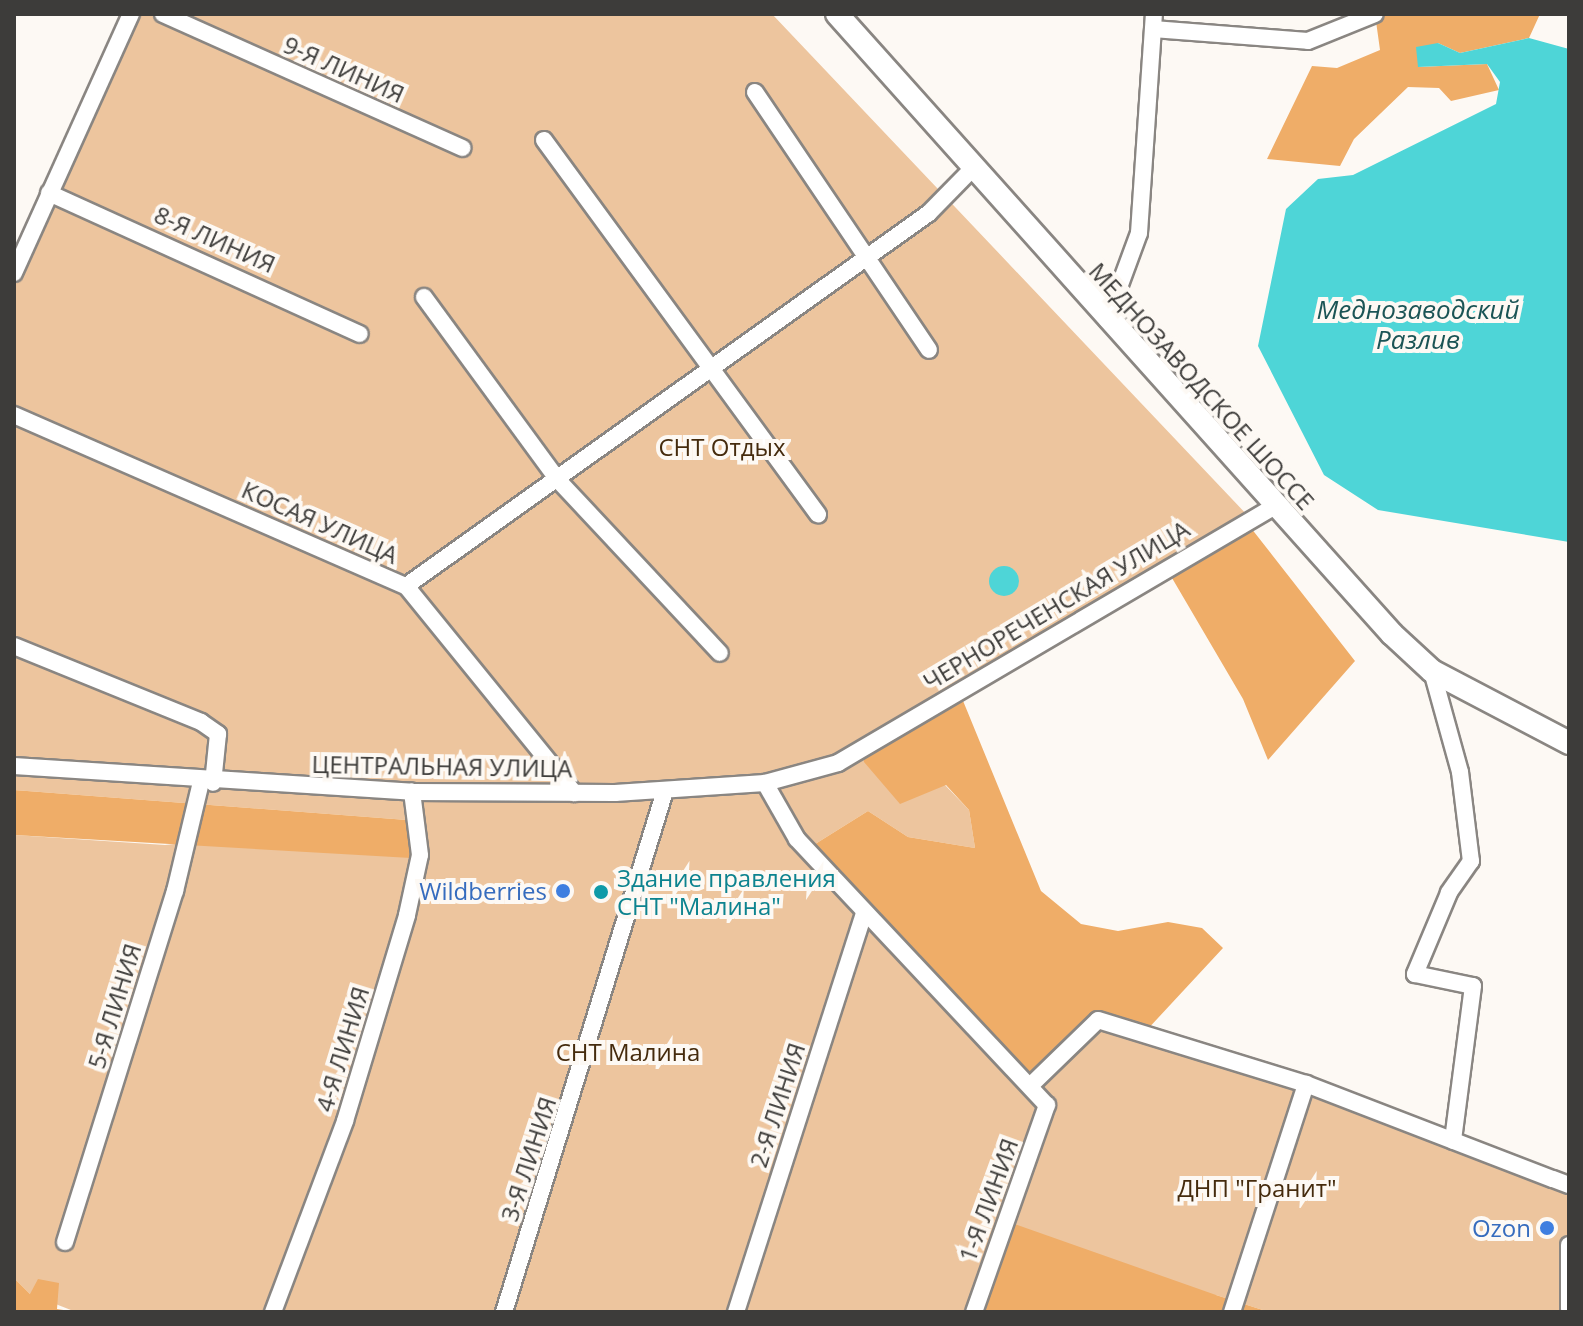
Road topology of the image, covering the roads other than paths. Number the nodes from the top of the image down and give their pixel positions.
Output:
1 (131, 14) edge
2 (163, 14) edge
3 (837, 14) edge
4 (1375, 14) edge
5 (1154, 22) edge
6 (755, 92) dead end
7 (544, 140) dead end
8 (462, 148) dead end
9 (973, 168) junction
10 (49, 193) junction
11 (868, 256) junction
12 (14, 273) edge
13 (424, 297) dead end
14 (1107, 320) junction
15 (360, 334) dead end
16 (929, 350) dead end
17 (710, 368) junction
18 (14, 415) edge
19 (557, 479) junction
20 (1275, 506) junction
21 (818, 515) dead end
22 (406, 586) junction
23 (14, 646) edge
24 (720, 653) dead end
25 (1432, 671) junction
26 (1569, 743) edge
27 (863, 748) joint
28 (14, 766) edge
29 (207, 782) junction
30 (765, 783) junction
31 (665, 791) junction
32 (412, 792) junction
33 (574, 793) junction
34 (864, 913) junction
35 (1306, 1084) junction
36 (1031, 1085) junction
37 (1453, 1141) junction
38 (1558, 1181) edge
39 (65, 1242) dead end
40 (1569, 1245) edge
41 (1234, 1305) edge
42 (1569, 1309) edge
43 (273, 1312) edge
44 (504, 1312) edge
45 (736, 1312) edge
46 (974, 1312) edge

1 - 10 street
2 - 8 street, 9-Я ЛИНИЯ
3 - 9 main road, МЕДНОЗАВОДСКОЕ ШОССЕ
4 - 5 street
5 - 14 street
6 - 11 street
7 - 17 street
9 - 11 street
9 - 14 main road, МЕДНОЗАВОДСКОЕ ШОССЕ
10 - 12 street
10 - 15 street, 8-Я ЛИНИЯ
11 - 16 street
11 - 17 street
13 - 19 street
14 - 20 main road, МЕДНОЗАВОДСКОЕ ШОССЕ
17 - 19 street
17 - 21 street
18 - 22 street, КОСАЯ УЛИЦА
19 - 22 street
19 - 24 street
20 - 25 main road, МЕДНОЗАВОДСКОЕ ШОССЕ
20 - 27 street, ЧЕРНОРЕЧЕНСКАЯ УЛИЦА
22 - 33 street, КОСАЯ УЛИЦА
23 - 29 street, 5-Я ЛИНИЯ
25 - 26 main road, МЕДНОЗАВОДСКОЕ ШОССЕ
25 - 37 street
27 - 30 street, ЦЕНТРАЛЬНАЯ УЛИЦА
28 - 29 street, ЦЕНТРАЛЬНАЯ УЛИЦА
29 - 32 street, ЦЕНТРАЛЬНАЯ УЛИЦА
29 - 39 street, 5-Я ЛИНИЯ
30 - 31 street, ЦЕНТРАЛЬНАЯ УЛИЦА
30 - 34 street
31 - 33 street, ЦЕНТРАЛЬНАЯ УЛИЦА
31 - 44 street, 3-Я ЛИНИЯ
32 - 33 street, ЦЕНТРАЛЬНАЯ УЛИЦА
32 - 43 street, 4-Я ЛИНИЯ
34 - 36 street
34 - 45 street, 2-Я ЛИНИЯ
35 - 36 street
35 - 37 street
35 - 41 street
36 - 46 street, 1-Я ЛИНИЯ
37 - 38 street
40 - 42 street

